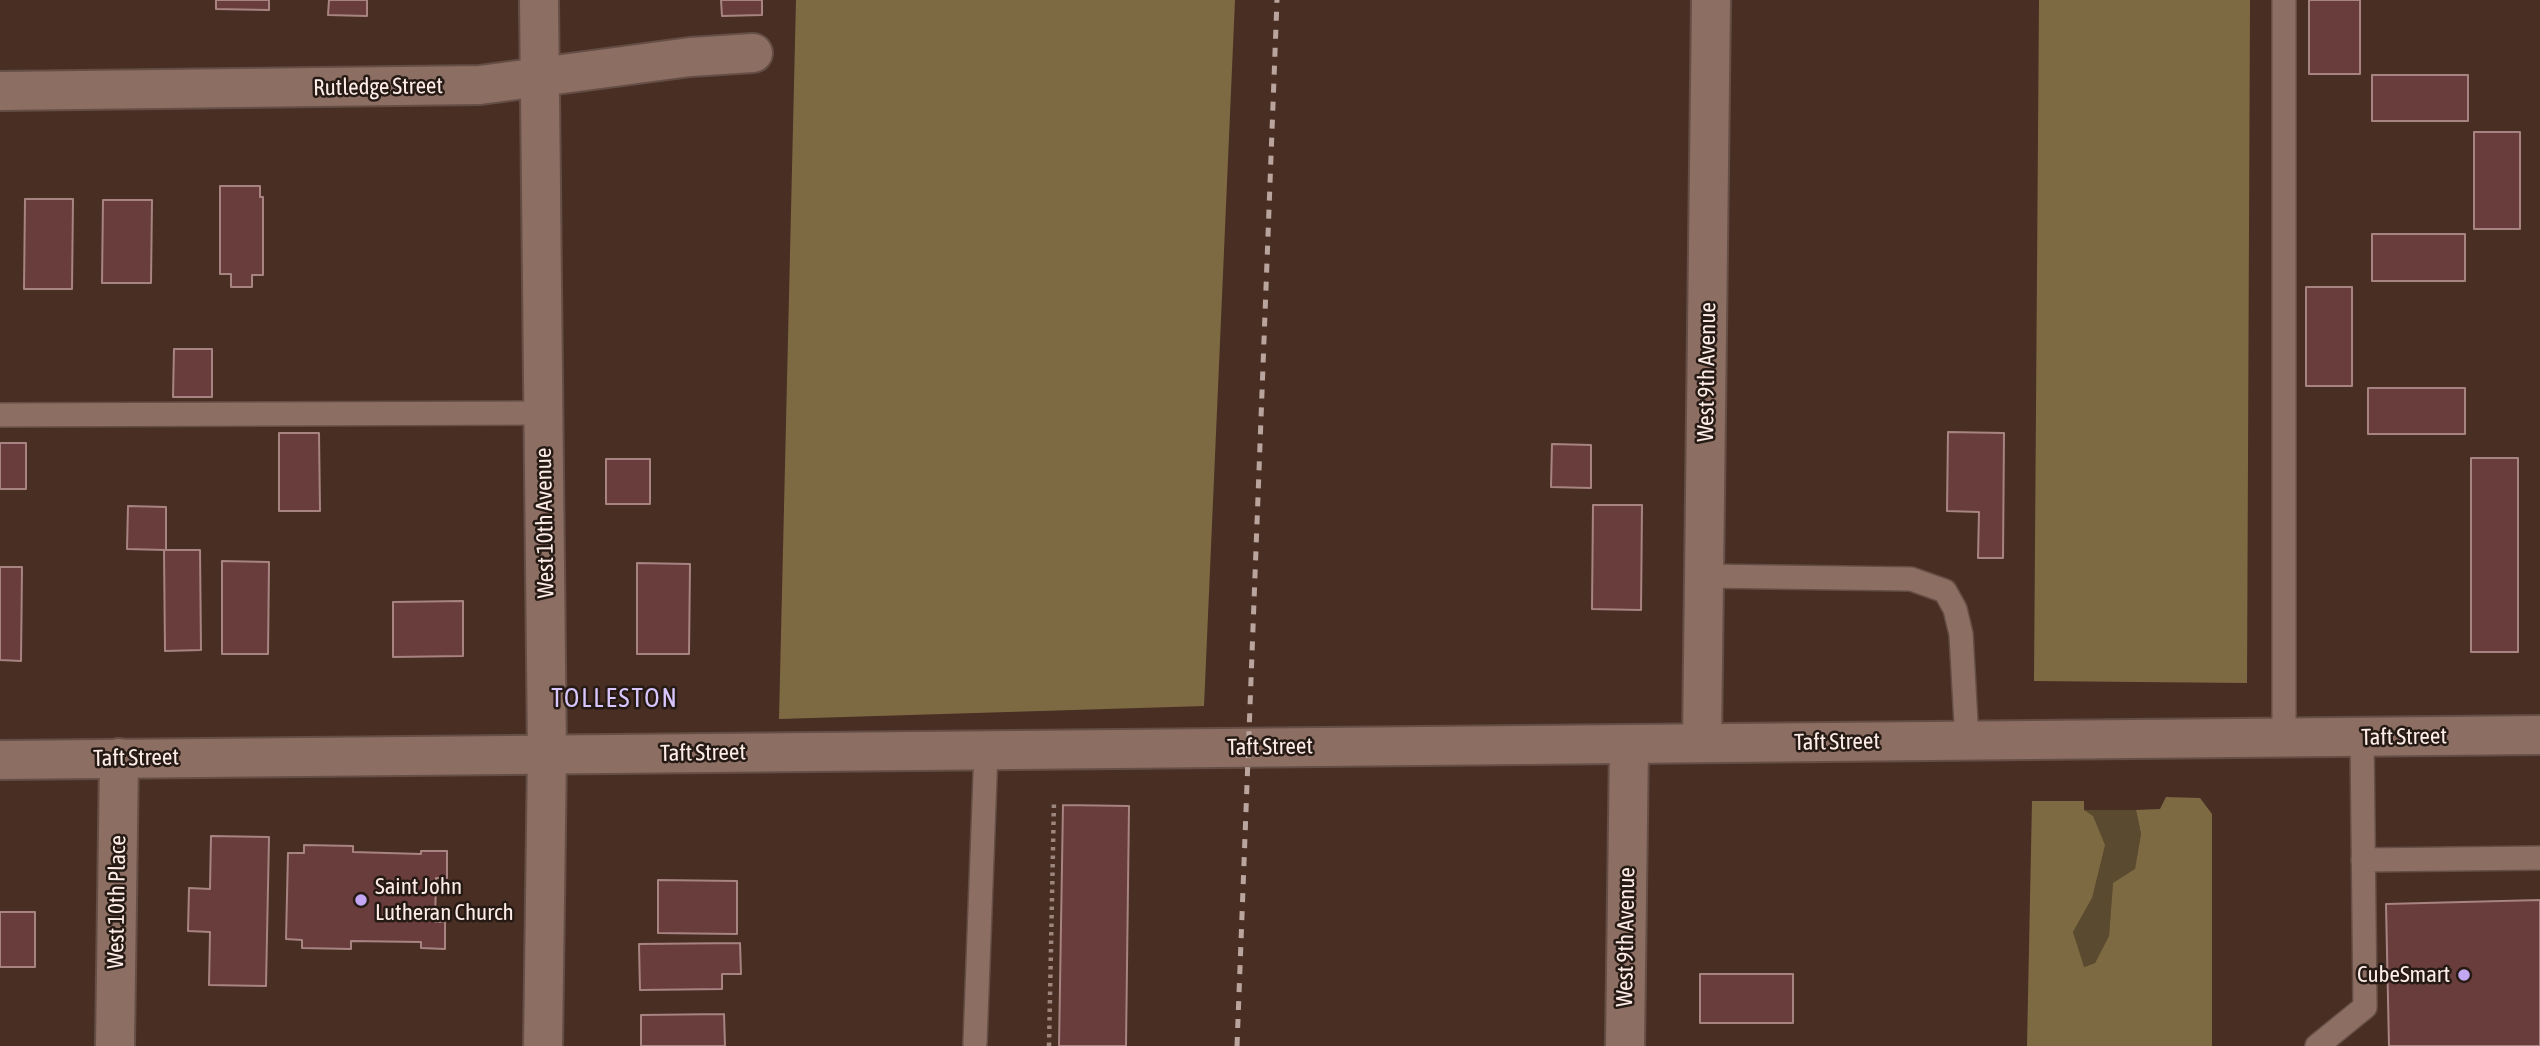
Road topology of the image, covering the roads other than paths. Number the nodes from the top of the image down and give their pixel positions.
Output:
1 (538, 0) edge
2 (1712, 0) edge
3 (2284, 0) edge
4 (753, 53) dead end
5 (539, 79) junction
6 (0, 92) edge
7 (544, 413) junction
8 (0, 415) edge
9 (1704, 576) junction
10 (2540, 735) edge
11 (2362, 737) junction
12 (2284, 738) junction
13 (1966, 741) junction
14 (1702, 743) junction
15 (1629, 744) junction
16 (986, 750) junction
17 (547, 754) junction
18 (119, 758) junction
19 (0, 760) edge
20 (2540, 858) edge
21 (2363, 860) junction
22 (975, 1043) dead end
23 (115, 1046) edge
24 (542, 1046) edge
25 (1625, 1046) edge
26 (2317, 1046) edge

1 - 5 street, West 10th Avenue
2 - 9 street, West 9th Avenue
3 - 12 lane
4 - 5 street, Rutledge Street
5 - 6 street, Rutledge Street
5 - 7 street, West 10th Avenue
7 - 8 lane
7 - 17 street, West 10th Avenue
9 - 13 lane
9 - 14 street, West 9th Avenue
10 - 11 street, Taft Street
11 - 12 street, Taft Street
11 - 21 lane
12 - 13 street, Taft Street
13 - 14 street, Taft Street
14 - 15 street, Taft Street
15 - 16 street, Taft Street
15 - 25 street, West 9th Avenue
16 - 17 street, Taft Street
16 - 22 lane
17 - 18 street, Taft Street
17 - 24 street, West 10th Avenue
18 - 19 street, Taft Street
18 - 23 street, West 10th Place
20 - 21 lane
21 - 26 lane

